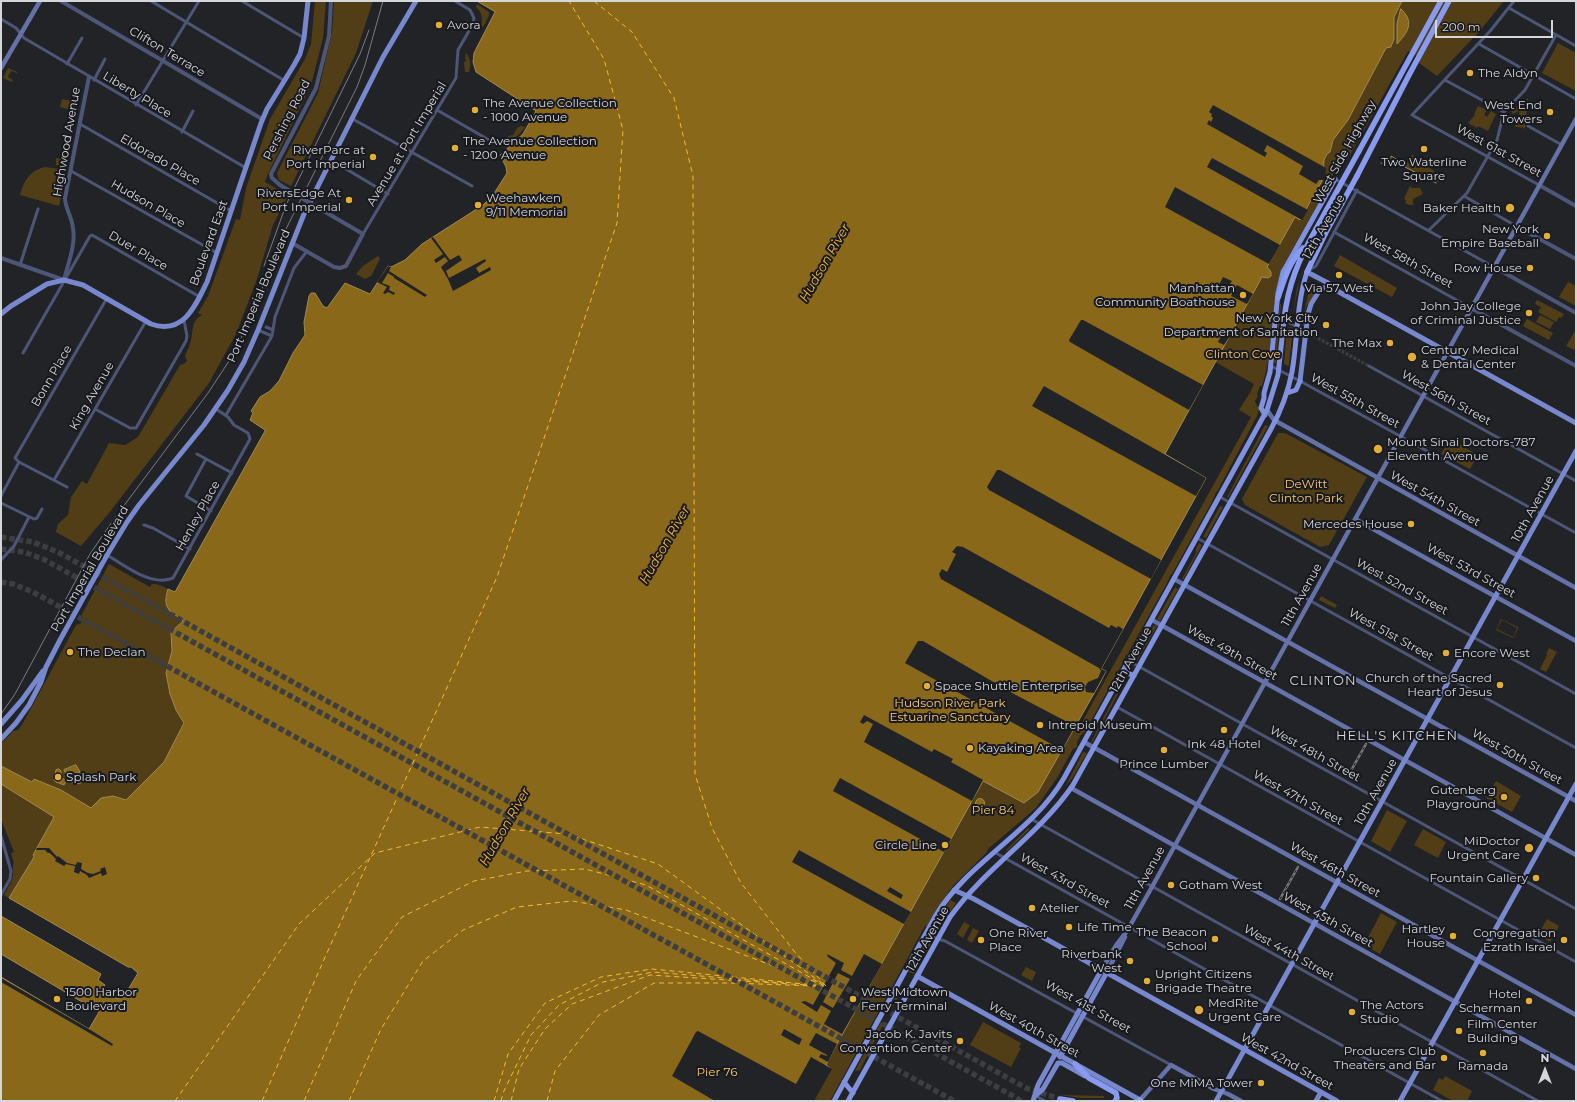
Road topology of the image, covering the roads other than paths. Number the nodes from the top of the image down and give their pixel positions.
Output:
1 (40, 1) edge
2 (61, 1) edge
3 (151, 1) edge
4 (199, 1) edge
5 (242, 1) edge
6 (308, 1) edge
7 (331, 1) edge
8 (416, 1) edge
9 (455, 1) edge
10 (1441, 1) edge
11 (1449, 1) edge
12 (1514, 1) edge
13 (1509, 8) junction
14 (1, 19) edge
15 (186, 22) junction
16 (21, 33) junction
17 (1556, 34) junction
18 (82, 38) dead end
19 (304, 38) junction
20 (1479, 44) junction
21 (1576, 46) edge
22 (105, 59) dead end
23 (163, 61) junction
24 (67, 64) junction
25 (1, 68) edge
26 (1534, 75) junction
27 (89, 77) junction
28 (94, 80) junction
29 (1445, 80) junction
30 (285, 81) junction
31 (1576, 99) edge
32 (136, 105) junction
33 (437, 110) junction
34 (193, 111) dead end
35 (1504, 112) junction
36 (352, 118) junction
37 (262, 119) junction
38 (1576, 119) edge
39 (80, 124) junction
40 (1528, 126) dead end
41 (182, 132) junction
42 (496, 144) dead end
43 (1562, 145) junction
44 (412, 152) junction
45 (1488, 156) junction
46 (330, 160) junction
47 (246, 168) junction
48 (71, 171) junction
49 (1335, 179) joint
50 (1539, 185) junction
51 (472, 186) dead end
52 (1357, 190) junction
53 (388, 194) junction
54 (1464, 196) junction
55 (1576, 206) edge
56 (38, 209) dead end
57 (231, 211) junction
58 (1516, 226) junction
59 (1429, 230) junction
60 (1334, 232) junction
61 (363, 234) junction
62 (1308, 242) junction
63 (292, 243) junction
64 (307, 251) junction
65 (217, 253) junction
66 (1, 258) edge
67 (1576, 260) edge
68 (20, 265) junction
69 (1494, 267) junction
70 (1307, 272) junction
71 (64, 280) junction
72 (1339, 292) junction
73 (200, 297) junction
74 (107, 298) junction
75 (1278, 298) junction
76 (1471, 308) junction
77 (1576, 313) edge
78 (1, 314) edge
79 (184, 320) junction
80 (1284, 320) junction
81 (146, 321) junction
82 (1297, 326) junction
83 (266, 327) dead end
84 (258, 330) junction
85 (273, 330) junction
86 (1306, 332) junction
87 (272, 336) junction
88 (1314, 336) tunnel mouth
89 (1447, 352) junction
90 (23, 353) dead end
91 (1271, 366) junction
92 (1369, 366) tunnel mouth
93 (1576, 366) edge
94 (1279, 370) junction
95 (1291, 376) junction
96 (1300, 381) junction
97 (1287, 393) junction
98 (1423, 396) junction
99 (95, 409) junction
100 (216, 409) junction
101 (1266, 413) junction
102 (226, 415) junction
103 (1276, 421) junction
104 (1576, 424) edge
105 (1401, 436) junction
106 (1576, 451) edge
107 (197, 454) dead end
108 (206, 459) junction
109 (20, 462) junction
110 (232, 473) junction
111 (1563, 474) junction
112 (1378, 479) junction
113 (54, 480) junction
114 (1576, 481) edge
115 (67, 487) dead end
116 (1, 496) edge
117 (1220, 497) junction
118 (1230, 502) junction
119 (1, 503) edge
120 (42, 509) dead end
121 (211, 511) junction
122 (1541, 514) junction
123 (29, 517) junction
124 (1356, 519) junction
125 (144, 525) dead end
126 (1576, 534) edge
127 (1197, 538) junction
128 (1207, 544) junction
129 (190, 549) junction
130 (106, 556) junction
131 (1518, 556) junction
132 (1, 560) edge
133 (1333, 560) junction
134 (1174, 579) junction
135 (1185, 585) junction
136 (1576, 588) edge
137 (1496, 597) junction
138 (1310, 601) junction
139 (1152, 620) junction
140 (1162, 625) junction
141 (1474, 637) junction
142 (1288, 641) junction
143 (1576, 641) edge
144 (1129, 661) junction
145 (1139, 666) junction
146 (46, 667) junction
147 (1124, 671) junction
148 (1134, 676) junction
149 (1450, 679) junction
150 (1265, 682) junction
151 (1576, 694) edge
152 (17, 706) junction
153 (1117, 707) junction
154 (20, 718) junction
155 (1428, 719) junction
156 (1, 724) edge
157 (1242, 724) junction
158 (1, 739) edge
159 (1084, 742) junction
160 (1094, 748) junction
161 (1576, 748) edge
162 (1405, 760) junction
163 (1219, 764) junction
164 (1576, 784) edge
165 (1071, 788) junction
166 (1569, 797) junction
167 (1382, 801) junction
168 (1576, 801) edge
169 (1197, 805) junction
170 (1031, 819) junction
171 (1040, 824) junction
172 (1, 836) edge
173 (1546, 838) junction
174 (1360, 842) junction
175 (1174, 846) junction
176 (994, 852) junction
177 (1576, 855) edge
178 (1006, 858) junction
179 (1523, 879) junction
180 (1337, 882) junction
181 (1152, 887) junction
182 (954, 890) junction
183 (1, 894) edge
184 (967, 896) junction
185 (1576, 909) edge
186 (1500, 920) junction
187 (1314, 924) junction
188 (1128, 929) junction
189 (938, 938) junction
190 (923, 940) junction
191 (1478, 961) junction
192 (1576, 962) edge
193 (1292, 965) junction
194 (1102, 969) junction
195 (1107, 972) junction
196 (917, 976) junction
197 (1455, 1002) junction
198 (1269, 1005) junction
199 (1078, 1014) junction
200 (1576, 1015) edge
201 (1083, 1017) junction
202 (1433, 1043) junction
203 (1245, 1049) junction
204 (1055, 1053) junction
205 (1060, 1057) junction
206 (1074, 1064) junction
207 (1171, 1065) junction
208 (1576, 1069) edge
209 (1089, 1078) junction
210 (844, 1082) junction
211 (1410, 1084) junction
212 (1221, 1091) junction
213 (853, 1092) junction
214 (1321, 1092) junction
215 (1034, 1098) edge
216 (1062, 1100) edge
217 (834, 1101) edge
218 (848, 1101) edge
219 (1045, 1101) edge
220 (1073, 1101) edge
221 (1116, 1101) edge
222 (1140, 1101) edge
223 (1216, 1101) edge
224 (1241, 1101) edge
225 (1316, 1101) edge
226 (1337, 1101) edge
227 (1400, 1101) edge
228 (1442, 1101) edge
229 (1538, 1101) edge

1 - 16 main road
2 - 23 street, Clifton Terrace
3 - 15 street
4 - 15 street
5 - 19 street
6 - 19 main road, Boulevard East
7 - 61 street, Pershing Road, bridge
8 - 36 main road, Port Imperial Boulevard
9 - 33 street, Avenue at Port Imperial
10 - 62 highway, West Side Highway, bridge
11 - 70 highway, West Side Highway, bridge
12 - 13 street
13 - 17 street
13 - 20 street
14 - 16 street, Liberty Place
15 - 23 street
15 - 30 street
16 - 24 street, Liberty Place
16 - 25 main road
17 - 21 street
17 - 26 street
18 - 24 street
19 - 30 main road, Boulevard East
20 - 26 street
20 - 29 street
22 - 28 street
23 - 32 street
23 - 37 street, Clifton Terrace
24 - 27 street, Liberty Place
26 - 31 street
26 - 35 street
27 - 28 street, Liberty Place
27 - 39 street, Highwood Avenue
28 - 32 street, Liberty Place
29 - 35 street
29 - 45 street, West 61st Street
30 - 37 main road, Boulevard East
32 - 41 street, Liberty Place
33 - 42 street
33 - 44 street, Avenue at Port Imperial
34 - 41 street
35 - 45 street
36 - 44 street
36 - 46 main road, Port Imperial Boulevard
37 - 47 main road, Boulevard East
38 - 43 main road, 11th Avenue
39 - 48 street, Highwood Avenue
39 - 57 street, Eldorado Place
40 - 43 street
41 - 47 street, Liberty Place
43 - 50 main road, 11th Avenue
44 - 51 street
44 - 53 street, Avenue at Port Imperial
45 - 50 street, West 61st Street
45 - 54 street
46 - 53 street
46 - 63 main road, Port Imperial Boulevard
47 - 57 main road, Boulevard East
48 - 65 street, Hudson Place
48 - 71 street, Highwood Avenue
49 - 52 street
49 - 75 highway
50 - 55 street, West 61st Street
50 - 58 main road, 11th Avenue
52 - 59 street
52 - 60 street, 12th Avenue
53 - 61 street, Avenue at Port Imperial
54 - 58 street
54 - 59 street
56 - 68 street
57 - 65 main road, Boulevard East
58 - 67 street
58 - 69 main road, 11th Avenue
59 - 69 street
60 - 70 street, 12th Avenue
60 - 76 street, West 58th Street
61 - 64 street
62 - 75 highway
62 - 80 highway, West Side Highway
63 - 64 street
63 - 84 main road, Port Imperial Boulevard
64 - 85 street
65 - 73 main road, Boulevard East
66 - 68 street
68 - 71 street
69 - 76 main road, 11th Avenue
69 - 77 street
70 - 72 main road
70 - 82 highway, 12th Avenue
71 - 73 street, Duer Place
71 - 74 main road
71 - 78 main road
71 - 90 street
72 - 86 main road
72 - 89 main road
73 - 79 main road, Boulevard East
74 - 81 main road
74 - 109 street, Bonn Place
75 - 91 highway
76 - 89 main road, 11th Avenue
76 - 93 street, West 58th Street
79 - 81 main road
79 - 99 street
80 - 82 street
80 - 94 highway, 12th Avenue
81 - 99 street, King Avenue
82 - 86 street
82 - 95 highway, 12th Avenue
83 - 85 street
84 - 87 street
84 - 100 main road, Port Imperial Boulevard
85 - 87 street
86 - 88 street
86 - 96 main road
87 - 102 street
89 - 98 main road, 11th Avenue
89 - 104 main road
91 - 94 street, West 55th Street
91 - 101 highway
92 - 98 street, West 56th Street
94 - 95 street, West 55th Street
94 - 101 highway, 12th Avenue
95 - 96 street, West 55th Street
95 - 97 highway, 12th Avenue
96 - 97 highway
96 - 105 street, West 55th Street
97 - 103 highway, 12th Avenue
98 - 105 main road, 11th Avenue
98 - 111 street, West 56th Street
99 - 113 street, King Avenue
100 - 102 street, Henley Place
100 - 130 main road, Port Imperial Boulevard
101 - 103 main road, West 54th Street
101 - 117 highway, 12th Avenue
102 - 110 street, Henley Place
103 - 112 main road, West 54th Street
103 - 118 highway, 12th Avenue
105 - 112 main road, 11th Avenue
105 - 122 street, West 55th Street
106 - 111 main road, 10th Avenue
107 - 108 street
108 - 110 street
108 - 121 street
109 - 113 street
109 - 116 street
110 - 121 street, Henley Place
111 - 114 street, West 56th Street
111 - 122 main road, 10th Avenue
112 - 124 main road, 11th Avenue
112 - 131 main road, West 54th Street
113 - 115 street
117 - 118 street, West 52nd Street
117 - 127 highway, 12th Avenue
118 - 128 highway, 12th Avenue
118 - 133 street, West 52nd Street
119 - 123 street
120 - 123 street
121 - 129 street, Henley Place
122 - 126 street, West 55th Street
122 - 131 main road, 10th Avenue
123 - 132 street
124 - 133 main road, 11th Avenue
124 - 137 main road, West 53rd Street
125 - 129 street
127 - 128 street, West 51st Street
127 - 134 highway, 12th Avenue
128 - 135 highway, 12th Avenue
128 - 138 street, West 51st Street
129 - 130 street, Henley Place
130 - 146 main road, Port Imperial Boulevard
131 - 136 main road, West 54th Street
131 - 137 main road, 10th Avenue
133 - 138 main road, 11th Avenue
133 - 141 street, West 52nd Street
134 - 135 main road, West 50th Street
134 - 139 highway, 12th Avenue
135 - 140 highway, 12th Avenue
135 - 142 main road, West 50th Street
137 - 141 main road, 10th Avenue
137 - 143 main road, West 53rd Street
138 - 142 main road, 11th Avenue
138 - 149 street, West 51st Street
139 - 140 main road, West 49th Street
139 - 144 highway, 12th Avenue
140 - 145 highway, 12th Avenue
140 - 150 main road, West 49th Street
141 - 149 main road, 10th Avenue
141 - 151 street, West 52nd Street
142 - 150 main road, 11th Avenue
142 - 155 main road, West 50th Street
144 - 145 street, West 48th Street
144 - 147 highway, 12th Avenue
145 - 148 highway, 12th Avenue
145 - 157 street, West 48th Street
146 - 152 main road, Port Imperial Boulevard
146 - 154 main road, Port Imperial Boulevard
147 - 148 highway
147 - 159 highway, 12th Avenue
148 - 153 highway, 12th Avenue
149 - 155 main road, 10th Avenue
149 - 161 street, West 51st Street
150 - 157 main road, 11th Avenue
150 - 162 main road, West 49th Street
152 - 154 main road
152 - 156 main road, Port Imperial Boulevard
153 - 160 highway, 12th Avenue
153 - 163 street, West 47th Street
154 - 158 main road, Port Imperial Boulevard
155 - 162 main road, 10th Avenue
155 - 166 main road, West 50th Street
157 - 163 main road, 11th Avenue
157 - 167 street, West 48th Street
159 - 160 main road, West 46th Street
159 - 170 highway, 12th Avenue
160 - 165 highway, 12th Avenue
160 - 169 main road, West 46th Street
162 - 167 main road, 10th Avenue
162 - 173 main road, West 49th Street
163 - 169 main road, 11th Avenue
163 - 174 street, West 47th Street
164 - 166 main road
165 - 171 highway, 12th Avenue
165 - 175 main road, West 45th Street
166 - 168 main road, West 50th Street
166 - 173 main road
167 - 174 main road, 10th Avenue
167 - 179 street, West 48th Street
169 - 175 main road, 11th Avenue
169 - 180 main road, West 46th Street
170 - 171 street, West 44th Street
170 - 176 highway, 12th Avenue
171 - 178 highway, 12th Avenue
171 - 181 street, West 44th Street
172 - 183 street
173 - 177 main road, West 49th Street
173 - 179 main road
174 - 180 main road, 10th Avenue
174 - 186 street, West 47th Street
175 - 181 main road, 11th Avenue
175 - 187 main road, West 45th Street
176 - 178 street, West 43rd Street
176 - 182 highway, 12th Avenue
178 - 184 highway, 12th Avenue
178 - 188 street, West 43rd Street
179 - 185 street, West 48th Street
179 - 186 main road
180 - 187 main road, 10th Avenue
180 - 191 main road, West 46th Street
181 - 188 main road, 11th Avenue
181 - 193 street, West 44th Street
182 - 184 main road, West 42nd Street
182 - 190 highway, 12th Avenue
184 - 189 highway, 12th Avenue
184 - 194 main road, West 42nd Street
186 - 191 main road
186 - 192 street, West 47th Street
187 - 193 main road, 10th Avenue
187 - 197 main road, West 45th Street
188 - 194 main road, 11th Avenue
188 - 195 main road, 11th Avenue
188 - 198 street, West 43rd Street
189 - 190 street
189 - 196 highway, 12th Avenue
189 - 199 street, West 41st Street
190 - 210 highway, 12th Avenue
191 - 197 main road
191 - 200 main road, West 46th Street
193 - 198 main road, 10th Avenue
193 - 202 street, West 44th Street
194 - 195 main road, West 42nd Street
194 - 199 main road, 11th Avenue
195 - 201 main road, 11th Avenue
195 - 203 main road, West 42nd Street
196 - 204 main road, West 40th Street
196 - 213 highway, 12th Avenue
197 - 202 main road
197 - 208 main road, West 45th Street
198 - 203 main road, 10th Avenue
198 - 211 street, West 43rd Street
199 - 201 street, West 41st Street
199 - 204 main road, 11th Avenue
201 - 205 main road, 11th Avenue
201 - 207 street, West 41st Street
202 - 211 main road
202 - 229 street, West 44th Street
203 - 212 main road, 10th Avenue
203 - 214 main road, West 42nd Street
204 - 205 main road, West 40th Street
204 - 215 main road, 11th Avenue
205 - 206 main road, West 40th Street
206 - 209 highway
206 - 222 main road, West 40th Street
207 - 212 main road, West 41st Street
207 - 222 main road
209 - 215 main road, West 40th Street
209 - 221 highway
210 - 213 highway
210 - 217 highway, 12th Avenue
211 - 227 main road
211 - 228 street, West 43rd Street
212 - 223 main road, 10th Avenue
212 - 224 main road, West 41st Street
213 - 218 highway, 12th Avenue
214 - 225 main road
214 - 226 main road, West 42nd Street
215 - 219 street
216 - 220 highway

